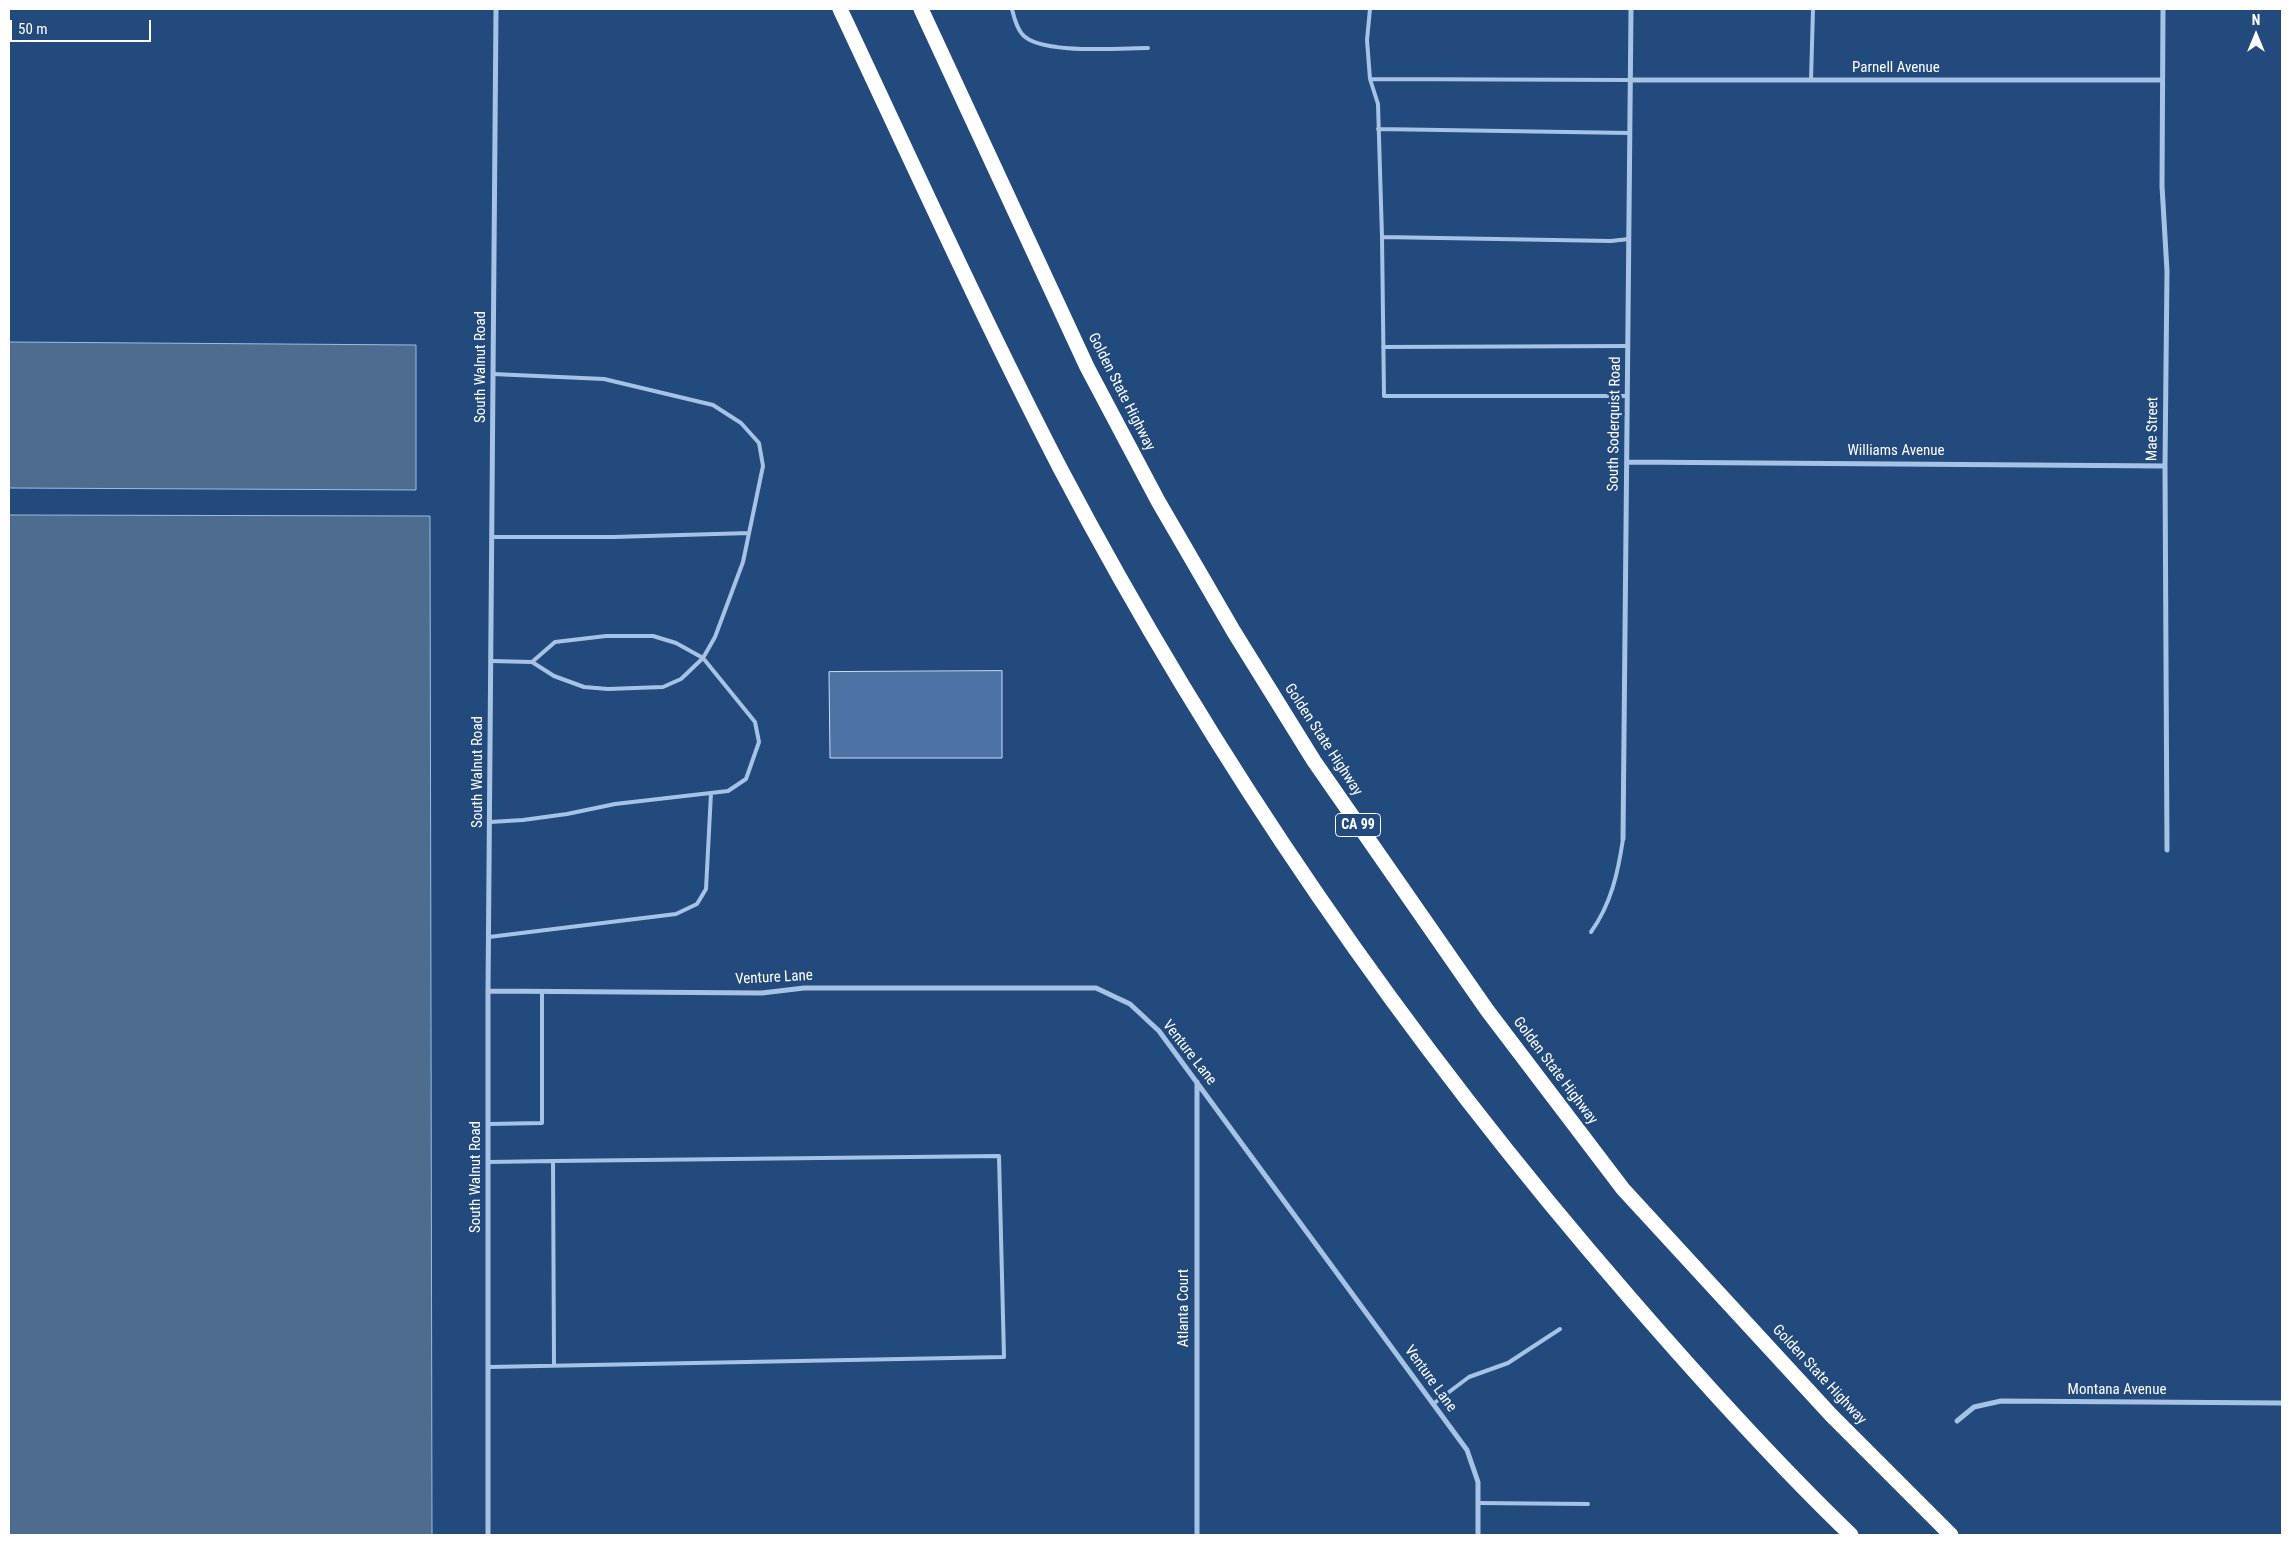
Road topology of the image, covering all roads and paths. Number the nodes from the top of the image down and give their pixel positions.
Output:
1 (496, 9) edge
2 (840, 9) edge
3 (921, 9) edge
4 (1012, 9) edge
5 (1370, 9) edge
6 (1631, 9) edge
7 (1813, 9) edge
8 (2163, 9) edge
9 (1148, 48) dead end
10 (1370, 79) junction
11 (1630, 80) junction
12 (1811, 80) junction
13 (2162, 80) junction
14 (1378, 129) junction
15 (1630, 133) junction
16 (1382, 237) junction
17 (1629, 239) junction
18 (1628, 346) junction
19 (1382, 347) junction
20 (493, 374) junction
21 (1627, 396) junction
22 (1627, 462) junction
23 (2165, 466) junction
24 (749, 533) junction
25 (492, 537) junction
26 (703, 658) junction
27 (491, 662) junction
28 (532, 662) junction
29 (711, 793) junction
30 (490, 822) junction
31 (1623, 839) joint
32 (2167, 850) dead end
33 (1591, 932) dead end
34 (489, 936) junction
35 (488, 991) junction
36 (542, 992) junction
37 (1197, 1081) junction
38 (488, 1124) junction
39 (553, 1161) junction
40 (488, 1162) junction
41 (1560, 1328) dead end
42 (554, 1365) junction
43 (488, 1367) junction
44 (2282, 1403) edge
45 (1433, 1404) junction
46 (1957, 1421) dead end
47 (1478, 1502) junction
48 (1588, 1504) dead end
49 (488, 1535) edge
50 (1197, 1535) edge
51 (1478, 1535) edge
52 (1851, 1535) edge
53 (1951, 1535) edge

1 - 20 street, South Walnut Road
2 - 52 highway
3 - 53 highway, Golden State Highway / CA 99
4 - 9 lane
5 - 10 lane
6 - 11 street, South Soderquist Road
7 - 12 lane
8 - 13 street, Mae Street
10 - 11 lane
10 - 14 lane
11 - 12 street, Parnell Avenue
11 - 15 street, South Soderquist Road
12 - 13 street, Parnell Avenue
13 - 23 street, Mae Street
14 - 15 lane
14 - 16 lane
15 - 17 street, South Soderquist Road
16 - 17 lane
16 - 19 lane
17 - 18 street, South Soderquist Road
18 - 19 lane
18 - 21 street, South Soderquist Road
19 - 21 lane
20 - 24 lane
20 - 25 street, South Walnut Road
21 - 22 street, South Soderquist Road
22 - 23 street, Williams Avenue
22 - 31 street, South Soderquist Road
23 - 32 street, Mae Street
24 - 25 lane
24 - 26 lane
25 - 27 street, South Walnut Road
26 - 28 lane
26 - 28 lane
26 - 29 lane
27 - 28 lane
27 - 30 street, South Walnut Road
29 - 30 lane
29 - 34 lane
30 - 34 street, South Walnut Road
31 - 33 lane
34 - 35 street, South Walnut Road
35 - 36 street, Venture Lane
35 - 38 street, South Walnut Road
36 - 37 street, Venture Lane
36 - 38 lane
37 - 45 street, Venture Lane
37 - 50 street, Atlanta Court
38 - 40 street, South Walnut Road
39 - 40 lane
39 - 42 lane
39 - 42 lane
40 - 43 street, South Walnut Road
41 - 45 lane
42 - 43 lane
43 - 49 street, South Walnut Road
44 - 46 street, Montana Avenue
45 - 47 street, Venture Lane
47 - 48 lane
47 - 51 street, Venture Lane

